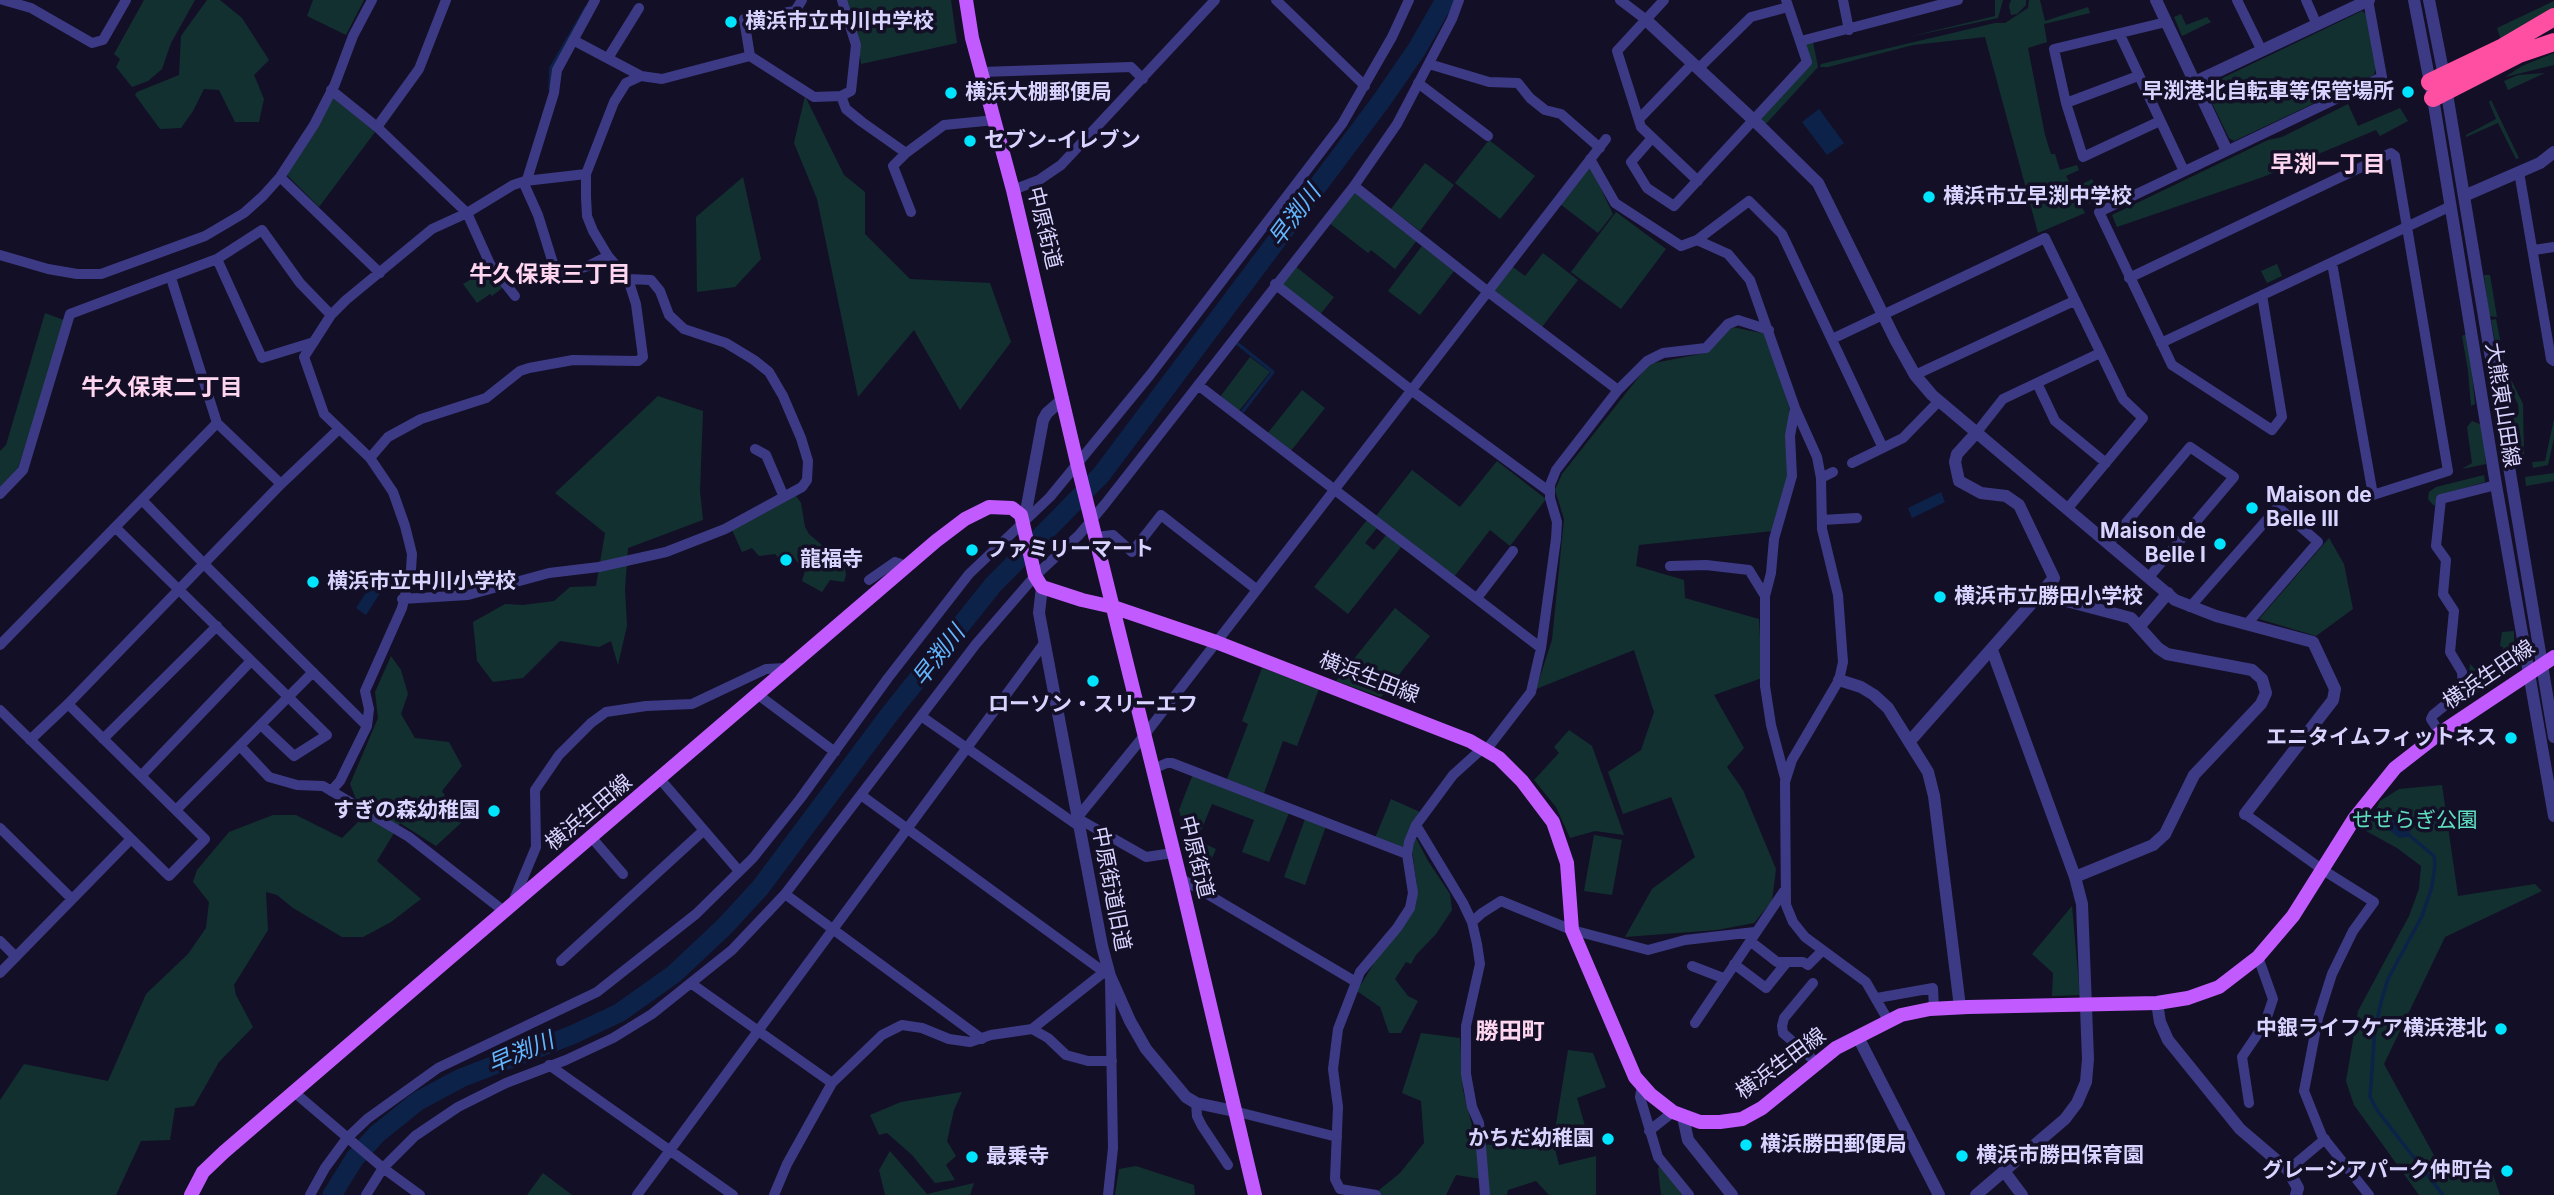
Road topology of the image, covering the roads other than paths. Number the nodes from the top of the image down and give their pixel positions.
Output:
1 (3, 0) edge
2 (125, 0) edge
3 (372, 0) edge
4 (446, 0) edge
5 (595, 0) edge
6 (802, 0) edge
7 (842, 0) edge
8 (966, 0) edge
9 (1215, 0) edge
10 (1276, 0) edge
11 (1409, 0) edge
12 (1459, 0) edge
13 (1620, 0) edge
14 (1664, 0) edge
15 (1843, 0) edge
16 (1958, 0) edge
17 (2156, 0) edge
18 (2237, 0) edge
19 (2306, 0) edge
20 (2369, 0) edge
21 (2414, 0) edge
22 (2429, 0) edge
23 (1787, 3) edge
24 (34, 4) edge
25 (639, 8) dead end
26 (2554, 17) edge
27 (1646, 19) junction
28 (2166, 22) junction
29 (2317, 25) junction
30 (1849, 30) junction
31 (2120, 35) junction
32 (573, 40) junction
33 (1801, 41) junction
34 (2554, 42) edge
35 (2262, 51) junction
36 (750, 56) junction
37 (608, 58) junction
38 (1429, 64) junction
39 (1695, 67) junction
40 (982, 72) junction
41 (641, 76) junction
42 (2138, 76) junction
43 (1143, 79) junction
44 (2195, 82) junction
45 (1418, 83) junction
46 (1365, 86) junction
47 (2438, 87) junction
48 (331, 90) junction
49 (841, 96) junction
50 (2066, 103) junction
51 (1639, 118) junction
52 (995, 120) junction
53 (1755, 121) junction
54 (2160, 121) junction
55 (377, 127) junction
56 (1488, 136) dead end
57 (1652, 138) junction
58 (2226, 149) junction
59 (2554, 152) edge
60 (906, 153) junction
61 (1590, 159) junction
62 (2185, 172) junction
63 (2519, 172) junction
64 (586, 174) junction
65 (280, 177) junction
66 (1698, 180) junction
67 (525, 181) junction
68 (1354, 186) junction
69 (1013, 190) junction
70 (2464, 196) junction
71 (2451, 206) junction
72 (911, 212) dead end
73 (467, 213) junction
74 (2407, 226) junction
75 (1697, 240) junction
76 (2554, 247) edge
77 (2534, 250) junction
78 (0, 255) edge
79 (608, 256) junction
80 (217, 260) junction
81 (2332, 263) junction
82 (380, 273) junction
83 (171, 278) junction
84 (2129, 278) junction
85 (628, 279) junction
86 (1275, 284) junction
87 (1487, 292) junction
88 (2262, 295) junction
89 (515, 296) dead end
90 (2074, 301) junction
91 (331, 315) junction
92 (1884, 315) junction
93 (1769, 330) junction
94 (1832, 339) junction
95 (314, 342) junction
96 (2161, 343) junction
97 (2100, 353) junction
98 (2554, 361) edge
99 (1915, 375) junction
100 (2037, 383) junction
101 (1198, 385) junction
102 (1411, 390) junction
103 (1618, 390) junction
104 (1063, 399) junction
105 (1939, 401) junction
106 (1795, 408) junction
107 (218, 423) junction
108 (339, 429) junction
109 (1977, 432) junction
110 (1884, 448) junction
111 (755, 449) dead end
112 (370, 458) junction
113 (1852, 463) dead end
114 (2106, 463) junction
115 (1077, 465) junction
116 (1833, 472) dead end
117 (1821, 478) junction
118 (281, 484) junction
119 (2496, 485) junction
120 (1335, 489) junction
121 (1550, 492) junction
122 (0, 494) edge
123 (784, 497) junction
124 (142, 500) junction
125 (2068, 508) junction
126 (1857, 518) dead end
127 (1822, 520) junction
128 (1024, 525) junction
129 (116, 528) junction
130 (1095, 533) junction
131 (2109, 543) junction
132 (1513, 551) dead end
133 (205, 563) junction
134 (906, 566) junction
135 (1670, 566) dead end
136 (1037, 577) junction
137 (2149, 577) junction
138 (869, 580) dead end
139 (1256, 589) junction
140 (179, 590) junction
141 (2168, 593) junction
142 (2040, 594) junction
143 (1765, 596) junction
144 (1477, 598) junction
145 (402, 599) junction
146 (1113, 607) junction
147 (2190, 607) junction
148 (2247, 624) junction
149 (217, 626) junction
150 (2140, 627) junction
151 (1045, 642) junction
152 (1216, 642) junction
153 (0, 645) edge
154 (1541, 648) junction
155 (1992, 650) junction
156 (250, 661) junction
157 (2549, 661) edge
158 (786, 668) junction
159 (313, 672) junction
160 (2528, 675) junction
161 (1839, 680) junction
162 (757, 694) junction
163 (288, 698) junction
164 (68, 704) junction
165 (0, 710) edge
166 (921, 716) junction
167 (261, 725) junction
168 (367, 726) junction
169 (2440, 733) junction
170 (1143, 737) junction
171 (2554, 737) edge
172 (103, 739) junction
173 (30, 740) junction
174 (1910, 741) junction
175 (240, 746) junction
176 (968, 747) junction
177 (1485, 748) junction
178 (835, 752) junction
179 (1153, 769) junction
180 (141, 776) junction
181 (660, 779) junction
182 (1786, 780) junction
183 (331, 791) junction
184 (861, 795) junction
185 (176, 810) junction
186 (2245, 814) joint
187 (2554, 816) edge
188 (1079, 823) junction
189 (1416, 825) junction
190 (0, 828) edge
191 (907, 829) junction
192 (703, 831) junction
193 (592, 838) junction
194 (131, 839) junction
195 (1173, 853) junction
196 (1407, 854) junction
197 (2323, 870) junction
198 (739, 871) junction
199 (623, 874) dead end
200 (2075, 877) junction
201 (1180, 878) junction
202 (1784, 891) junction
203 (785, 894) junction
204 (72, 899) junction
205 (508, 909) junction
206 (1472, 922) junction
207 (832, 930) junction
208 (1572, 930) junction
209 (1752, 937) junction
210 (0, 941) edge
211 (1822, 951) junction
212 (16, 957) junction
213 (2258, 957) junction
214 (561, 961) dead end
215 (1787, 962) junction
216 (1734, 964) junction
217 (1692, 966) dead end
218 (0, 973) edge
219 (1107, 973) junction
220 (1723, 978) junction
221 (1356, 982) junction
222 (1813, 983) dead end
223 (692, 984) junction
224 (1877, 999) junction
225 (2086, 1003) junction
226 (2157, 1003) junction
227 (1960, 1007) junction
228 (1934, 1009) junction
229 (1888, 1020) junction
230 (1695, 1023) dead end
231 (1032, 1029) junction
232 (759, 1030) junction
233 (1858, 1037) junction
234 (982, 1038) junction
235 (1112, 1061) junction
236 (1817, 1063) junction
237 (549, 1065) junction
238 (832, 1083) junction
239 (1642, 1086) junction
240 (294, 1093) junction
241 (1196, 1103) junction
242 (2249, 1104) dead end
243 (1234, 1111) junction
244 (1678, 1115) junction
245 (1649, 1131) junction
246 (1337, 1137) junction
247 (2325, 1139) junction
248 (348, 1140) junction
249 (670, 1151) junction
250 (1228, 1165) dead end
251 (382, 1168) junction
252 (2288, 1170) junction
253 (2004, 1171) junction
254 (191, 1195) edge
255 (310, 1195) edge
256 (366, 1195) edge
257 (420, 1195) edge
258 (637, 1195) edge
259 (733, 1195) edge
260 (774, 1195) edge
261 (1108, 1195) edge
262 (1255, 1195) edge
263 (1376, 1195) edge
264 (1485, 1195) edge
265 (1689, 1195) edge
266 (1732, 1195) edge
267 (1939, 1195) edge
268 (1976, 1195) edge
269 (2022, 1195) edge
270 (2297, 1195) edge
271 (2369, 1195) edge

1 - 24 street
2 - 24 street
3 - 48 street
4 - 55 street
5 - 32 street
6 - 36 street
7 - 49 street
8 - 40 main road, 中原街道
9 - 43 street
10 - 46 street
11 - 46 street
12 - 38 street
13 - 27 street
14 - 27 street
15 - 30 street
16 - 30 street
17 - 28 street
18 - 35 street
19 - 29 street
20 - 29 street
20 - 58 street
21 - 47 street, 大熊東山田線
22 - 47 street, 大熊東山田線
23 - 33 street
23 - 39 street
25 - 37 street
26 - 47 highway
27 - 39 street
27 - 51 street
28 - 31 street
28 - 44 street
29 - 35 street
30 - 33 street
31 - 42 street
31 - 50 street
32 - 37 street
32 - 67 street
33 - 53 street
34 - 47 highway
35 - 44 street
36 - 41 street
36 - 49 street
37 - 41 street
38 - 45 street
38 - 61 street
39 - 51 street
39 - 53 street
40 - 43 street
40 - 52 main road, 中原街道
41 - 64 street
42 - 50 street
42 - 54 street
43 - 69 street
44 - 58 street
45 - 56 street
45 - 68 street
46 - 115 street
47 - 70 street, 大熊東山田線
47 - 71 street, 大熊東山田線
48 - 55 street
48 - 65 street
49 - 60 street
50 - 54 street
51 - 57 street
52 - 60 street
52 - 69 main road, 中原街道
53 - 66 street
53 - 92 street
54 - 62 street
55 - 73 street
57 - 66 street
57 - 66 street
58 - 62 street
59 - 63 street
60 - 72 street
61 - 75 street
61 - 87 street
62 - 84 street
63 - 70 street
63 - 77 street
64 - 67 street
64 - 79 street
65 - 78 street
65 - 82 street
67 - 73 street
67 - 79 street
68 - 86 street
68 - 87 street
69 - 104 main road, 中原街道
70 - 157 street, 大熊東山田線
71 - 74 street
71 - 119 street, 大熊東山田線
73 - 82 street
73 - 89 street
74 - 81 street
74 - 81 street
74 - 84 street
75 - 93 street
75 - 94 street
76 - 77 street
77 - 98 street
79 - 85 street
80 - 83 street
80 - 91 street
80 - 95 street
81 - 88 street
82 - 91 street
83 - 107 street
83 - 122 street
84 - 96 street
85 - 112 street
85 - 123 street
86 - 101 street
86 - 102 street
87 - 102 street
87 - 103 street
88 - 96 street
88 - 96 street
90 - 92 street
90 - 97 street
90 - 99 street
91 - 95 street
92 - 94 street
92 - 99 street
93 - 103 street
93 - 106 street
94 - 110 street
95 - 108 street
97 - 100 street
97 - 114 street
99 - 105 street
100 - 109 street
100 - 114 street
101 - 120 street
101 - 136 street
102 - 120 street
102 - 121 street
103 - 121 street
104 - 115 main road, 中原街道
104 - 128 street
105 - 109 street
105 - 110 street
106 - 117 street
106 - 143 street
107 - 118 street
107 - 124 street
108 - 112 street
108 - 118 street
109 - 125 street
109 - 142 street
110 - 113 street
111 - 123 street
112 - 145 street
114 - 125 street
115 - 128 street
115 - 130 main road, 中原街道
116 - 117 street
117 - 127 street
118 - 133 street
119 - 160 street, 大熊東山田線
119 - 169 street
120 - 139 street
120 - 144 street
121 - 154 street
123 - 145 street
124 - 129 street
124 - 133 street
125 - 131 street
126 - 127 street
127 - 161 street
128 - 134 main road, 横浜生田線
128 - 136 main road
128 - 178 street
129 - 140 street
129 - 153 street
130 - 139 street
130 - 146 main road, 中原街道
131 - 137 street
131 - 137 street
132 - 144 street
133 - 140 street
133 - 159 street
134 - 138 street
134 - 158 main road, 横浜生田線
135 - 143 street
136 - 146 main road, 横浜生田線
136 - 151 street, 中原街道旧道
136 - 166 street
137 - 141 street
139 - 152 street
140 - 149 street
140 - 164 street
141 - 147 street
141 - 150 street
142 - 150 street
142 - 155 street
143 - 182 street
144 - 154 street
145 - 168 street
146 - 152 main road, 横浜生田線
146 - 170 main road, 中原街道
147 - 148 street
147 - 148 street
148 - 186 street
149 - 156 street
149 - 172 street
150 - 200 street
151 - 176 street
151 - 188 street, 中原街道旧道
152 - 170 street
152 - 177 main road, 横浜生田線
154 - 177 street
155 - 174 street
155 - 200 street
156 - 163 street
156 - 180 street
157 - 160 main road, 横浜生田線
157 - 171 street, 大熊東山田線
158 - 162 main road, 横浜生田線
158 - 205 street
159 - 163 street
159 - 168 street
160 - 169 main road, 横浜生田線
160 - 187 street, 大熊東山田線
161 - 174 street
161 - 182 street
162 - 178 street
162 - 181 main road, 横浜生田線
163 - 167 street
163 - 167 street
164 - 172 street
164 - 173 street
165 - 173 street
166 - 176 street
166 - 184 street
167 - 175 street
168 - 183 street
169 - 197 main road, 横浜生田線
170 - 179 main road, 中原街道
170 - 188 street
172 - 180 street
173 - 194 street
174 - 227 street
175 - 183 street
175 - 185 street
176 - 188 street
176 - 191 street
177 - 189 street
177 - 208 main road, 横浜生田線
178 - 198 street
179 - 195 main road, 中原街道
179 - 196 street
180 - 185 street
181 - 192 street
181 - 193 main road, 横浜生田線
182 - 202 street
183 - 205 street
184 - 191 street
184 - 203 street
185 - 194 street
186 - 197 street
188 - 195 street
188 - 219 street, 中原街道旧道
189 - 196 street
189 - 206 street
190 - 204 street
191 - 207 street
191 - 219 street
192 - 198 street
192 - 214 street
193 - 199 street
193 - 205 main road, 横浜生田線
194 - 204 street
195 - 201 main road, 中原街道
196 - 221 street
197 - 213 main road, 横浜生田線
197 - 247 street
198 - 248 street
200 - 225 street
201 - 221 street
201 - 243 main road, 中原街道
202 - 209 street
202 - 211 street
203 - 207 street
203 - 223 street
204 - 212 street
205 - 240 main road, 横浜生田線
206 - 208 street
206 - 264 street
207 - 232 street
207 - 234 street
208 - 209 street
208 - 239 main road, 横浜生田線
209 - 215 street
209 - 216 street
210 - 212 street
211 - 215 street
211 - 224 street
212 - 218 street
213 - 226 main road, 横浜生田線
213 - 242 street
215 - 216 street
216 - 220 street
217 - 220 street
219 - 231 street
219 - 235 street
219 - 241 street, 中原街道旧道
220 - 230 street
221 - 246 street
222 - 236 street
223 - 232 street
223 - 237 street
224 - 228 street
224 - 229 street
225 - 226 main road, 横浜生田線
225 - 227 main road, 横浜生田線
225 - 253 street
226 - 252 street
227 - 228 main road, 横浜生田線
228 - 229 main road, 横浜生田線
229 - 233 main road, 横浜生田線
231 - 234 street
231 - 235 street
232 - 238 street
232 - 249 street
233 - 236 main road, 横浜生田線
233 - 267 street
234 - 238 street
235 - 261 street
236 - 244 main road, 横浜生田線
237 - 249 street
237 - 251 street
238 - 260 street
239 - 244 main road, 横浜生田線
239 - 245 street
240 - 248 street
240 - 254 main road, 横浜生田線
241 - 243 street
241 - 250 street, 中原街道旧道
243 - 246 street
243 - 262 main road, 中原街道
244 - 245 street
244 - 266 street
245 - 265 street
246 - 263 street
247 - 252 street
247 - 271 street
248 - 251 street
248 - 255 street
249 - 258 street
249 - 259 street
251 - 256 street
251 - 257 street
252 - 270 street
253 - 268 street
253 - 269 street

